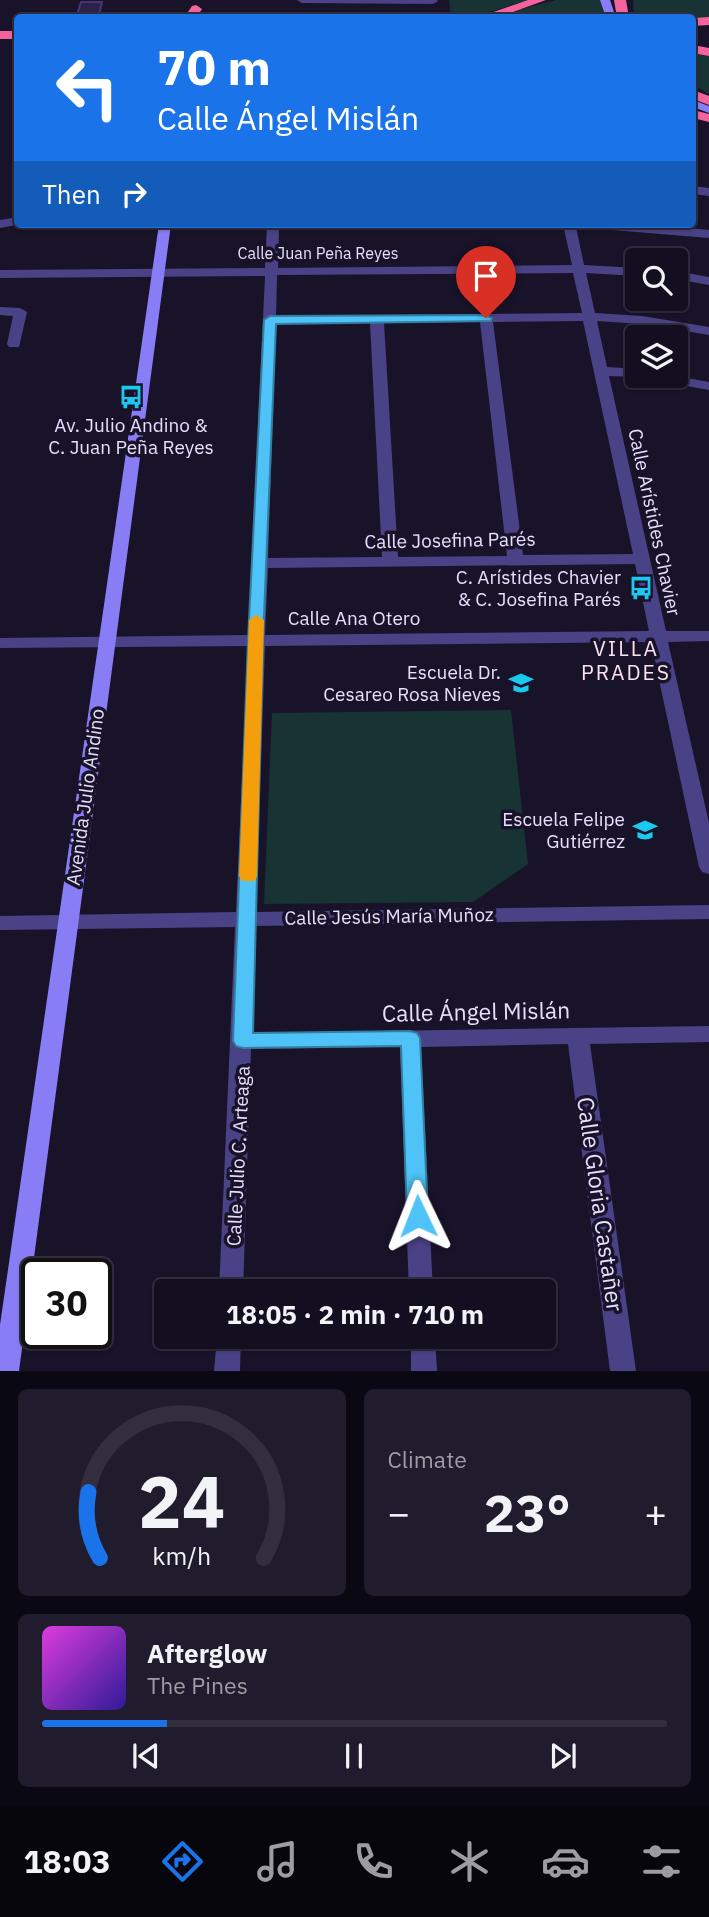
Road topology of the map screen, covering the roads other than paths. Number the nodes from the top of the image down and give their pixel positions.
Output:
1 (540, 0) edge
2 (302, 1) edge
3 (433, 1) edge
4 (495, 14) edge
5 (164, 228) edge
6 (273, 228) edge
7 (570, 228) edge
8 (631, 228) edge
9 (709, 234) edge
10 (578, 269) junction
11 (158, 271) junction
12 (271, 271) junction
13 (625, 271) edge
14 (0, 274) edge
15 (688, 277) edge
16 (709, 281) edge
17 (0, 311) edge
18 (590, 317) junction
19 (486, 318) junction
20 (377, 319) junction
21 (270, 320) junction
22 (709, 331) edge
23 (14, 344) dead end
24 (601, 371) junction
25 (625, 372) edge
26 (688, 382) edge
27 (709, 386) edge
28 (641, 559) junction
29 (516, 560) junction
30 (390, 561) junction
31 (260, 563) junction
32 (709, 636) edge
33 (658, 637) junction
34 (255, 640) junction
35 (106, 642) junction
36 (0, 643) edge
37 (709, 867) edge
38 (709, 912) edge
39 (247, 918) junction
40 (68, 922) junction
41 (0, 923) edge
42 (709, 1034) edge
43 (578, 1036) junction
44 (410, 1038) junction
45 (243, 1041) junction
46 (232, 1279) edge
47 (420, 1279) edge
48 (228, 1349) edge
49 (424, 1349) edge
50 (6, 1371) edge
51 (227, 1371) edge
52 (425, 1371) edge
53 (623, 1371) edge

1 - 4 highway
2 - 3 street
5 - 11 street, Avenida Julio Andino
6 - 12 street, Calle Julio C. Arteaga
7 - 10 street, Calle Arístides Chavier
8 - 9 street
10 - 12 street, Calle Juan Peña Reyes
10 - 13 street, Calle Juan Peña Reyes
10 - 18 street, Calle Arístides Chavier
11 - 12 street, Calle Juan Peña Reyes
11 - 14 street, Calle Juan Peña Reyes
11 - 35 street, Avenida Julio Andino
12 - 21 street, Calle Julio C. Arteaga
15 - 16 street
17 - 23 street
18 - 19 street
18 - 22 street
18 - 24 street, Calle Arístides Chavier
19 - 20 street
19 - 29 street
20 - 21 street
20 - 30 street
21 - 31 street, Calle Julio C. Arteaga
24 - 25 street
24 - 28 street, Calle Arístides Chavier
26 - 27 street
28 - 29 street, Calle Josefina Parés
28 - 33 street, Calle Arístides Chavier
29 - 30 street, Calle Josefina Parés
30 - 31 street, Calle Josefina Parés
31 - 34 street, Calle Julio C. Arteaga
32 - 33 street, Calle Ana Otero
33 - 34 street, Calle Ana Otero
33 - 37 street, Calle Arístides Chavier
34 - 35 street, Calle Ana Otero
34 - 39 street, Calle Julio C. Arteaga
35 - 36 street, Calle Ana Otero
35 - 40 street, Avenida Julio Andino
38 - 39 street, Calle Jesús María Muñoz
39 - 40 street, Calle Jesús María Muñoz
39 - 45 street, Calle Julio C. Arteaga
40 - 41 street, Calle Jesús María Muñoz
40 - 50 street, Avenida Julio Andino
42 - 43 street, Calle Ángel Mislán
43 - 44 street, Calle Ángel Mislán
43 - 53 street, Calle Gloria Castañer
44 - 45 street, Calle Ángel Mislán
44 - 47 street
45 - 46 street, Calle Julio C. Arteaga
48 - 51 street
49 - 52 street

